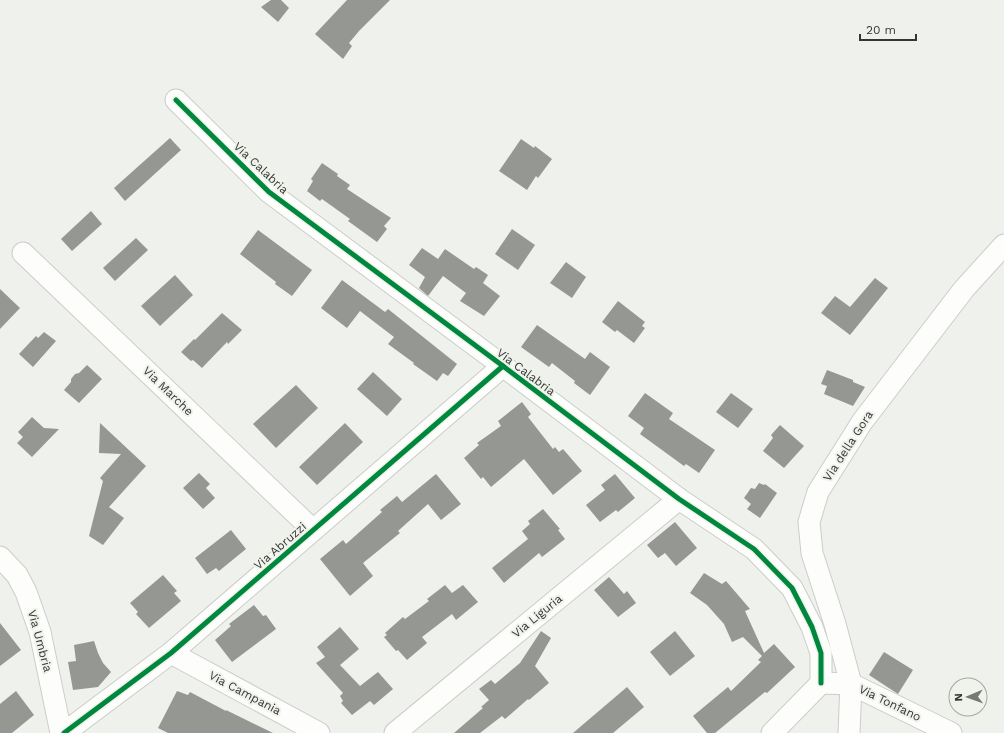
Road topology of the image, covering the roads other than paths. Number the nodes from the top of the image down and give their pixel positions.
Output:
1 (176, 100) dead end
2 (1004, 245) edge
3 (23, 253) dead end
4 (503, 366) junction
5 (679, 500) junction
6 (313, 530) junction
7 (0, 557) edge
8 (819, 575) junction
9 (792, 588) junction
10 (171, 653) junction
11 (821, 683) junction
12 (851, 684) junction
13 (63, 733) edge
14 (319, 733) edge
15 (395, 733) edge
16 (772, 733) edge
17 (849, 733) edge
18 (951, 733) edge

1 - 4 street, Via Calabria
2 - 8 street, Via della Gora
3 - 6 street, Via Marche
4 - 5 street, Via Calabria
4 - 6 street, Via Abruzzi
5 - 9 street, Via Calabria
5 - 15 street, Via Liguria
6 - 10 street, Via Abruzzi
7 - 13 street, Via Umbria
8 - 9 street
8 - 12 street, Via della Gora
9 - 11 street, Via Calabria
10 - 13 street, Via Abruzzi
10 - 14 street, Via Campania
11 - 12 street
11 - 16 street
12 - 17 street, Via della Gora
12 - 18 street, Via Tonfano

